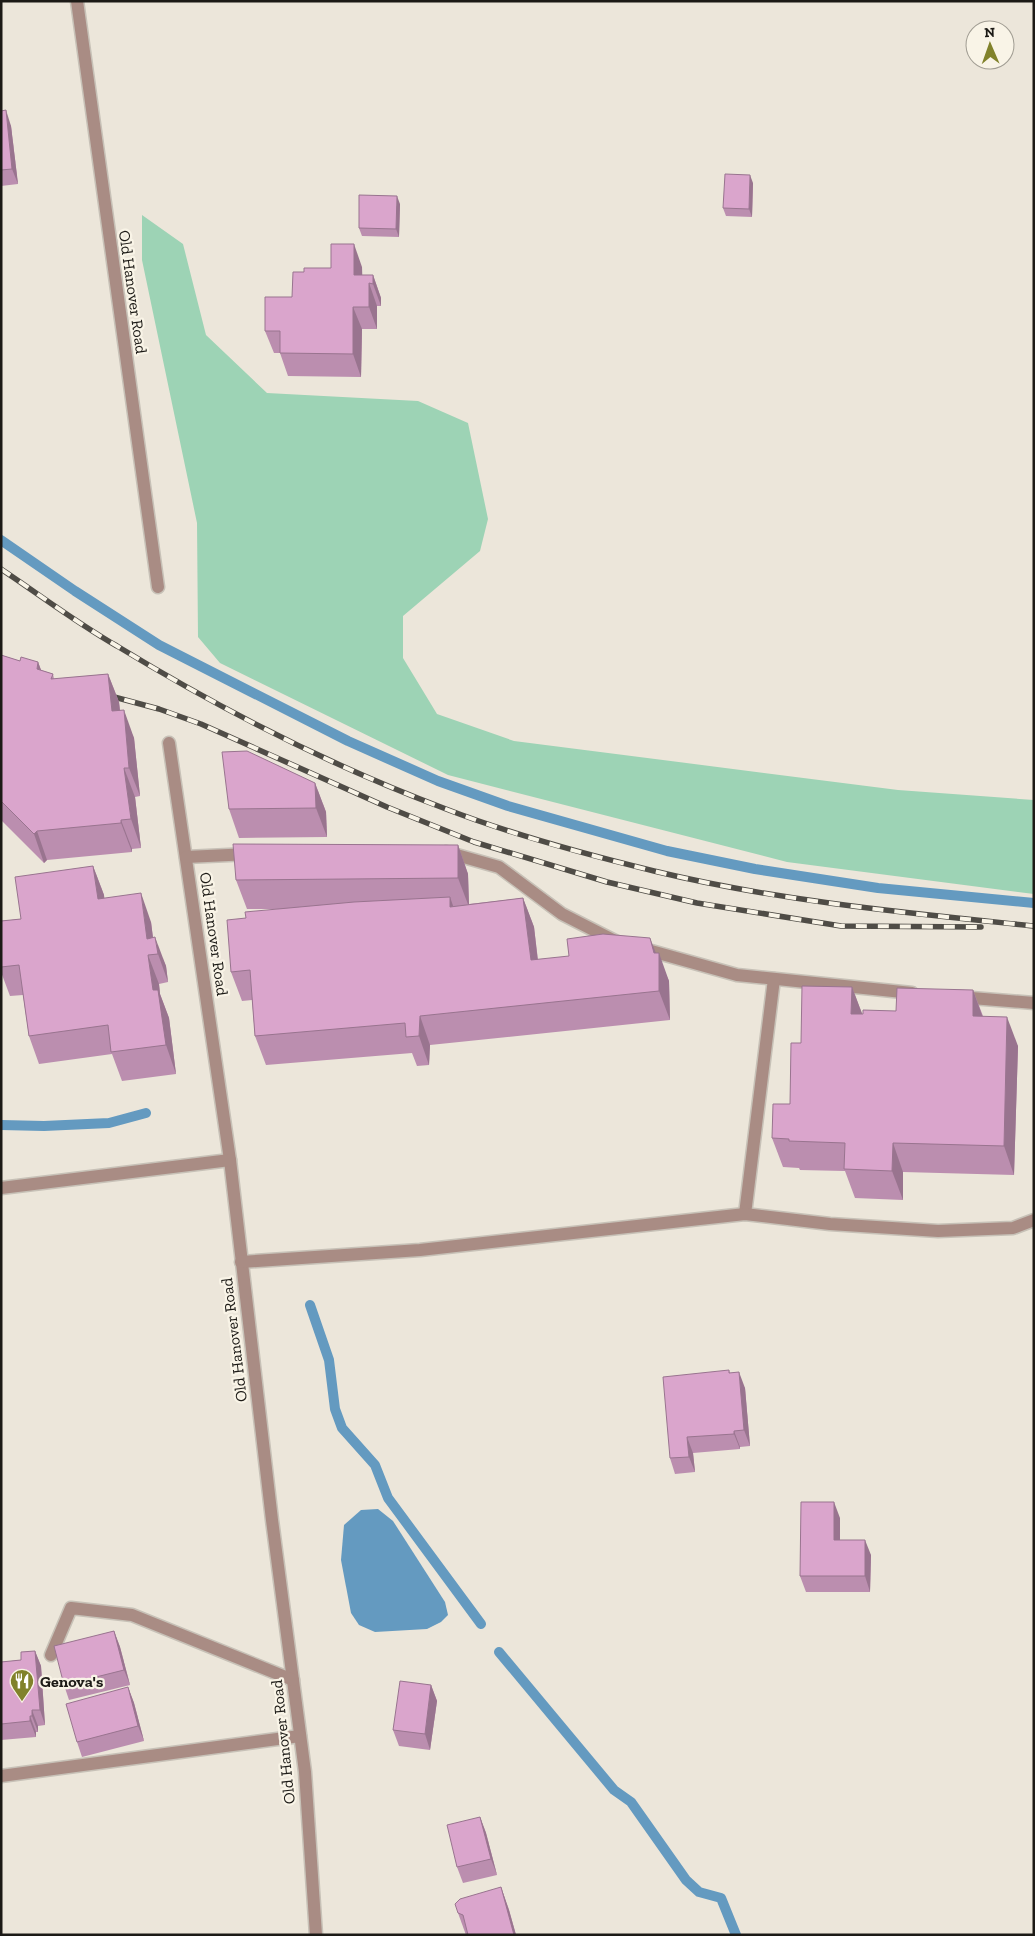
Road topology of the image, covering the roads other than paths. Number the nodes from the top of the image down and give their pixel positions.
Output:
1 (77, 1) edge
2 (158, 587) dead end
3 (169, 743) dead end
4 (437, 850) edge
5 (264, 854) edge
6 (186, 857) junction
7 (774, 979) junction
8 (925, 994) edge
9 (945, 996) edge
10 (1034, 1003) edge
11 (230, 1160) junction
12 (1, 1188) edge
13 (745, 1214) junction
14 (1034, 1220) edge
15 (241, 1262) junction
16 (51, 1655) dead end
17 (293, 1680) junction
18 (300, 1736) junction
19 (1, 1776) edge
20 (316, 1935) edge

1 - 2 street, Old Hanover Road
3 - 6 street, Old Hanover Road
4 - 7 street
5 - 6 street
6 - 11 street, Old Hanover Road
7 - 8 street
7 - 13 street
9 - 10 street
11 - 12 street
11 - 15 street, Old Hanover Road
13 - 14 street
13 - 15 street
15 - 17 street, Old Hanover Road
16 - 17 street
17 - 18 street, Old Hanover Road
18 - 19 street
18 - 20 street, Old Hanover Road

